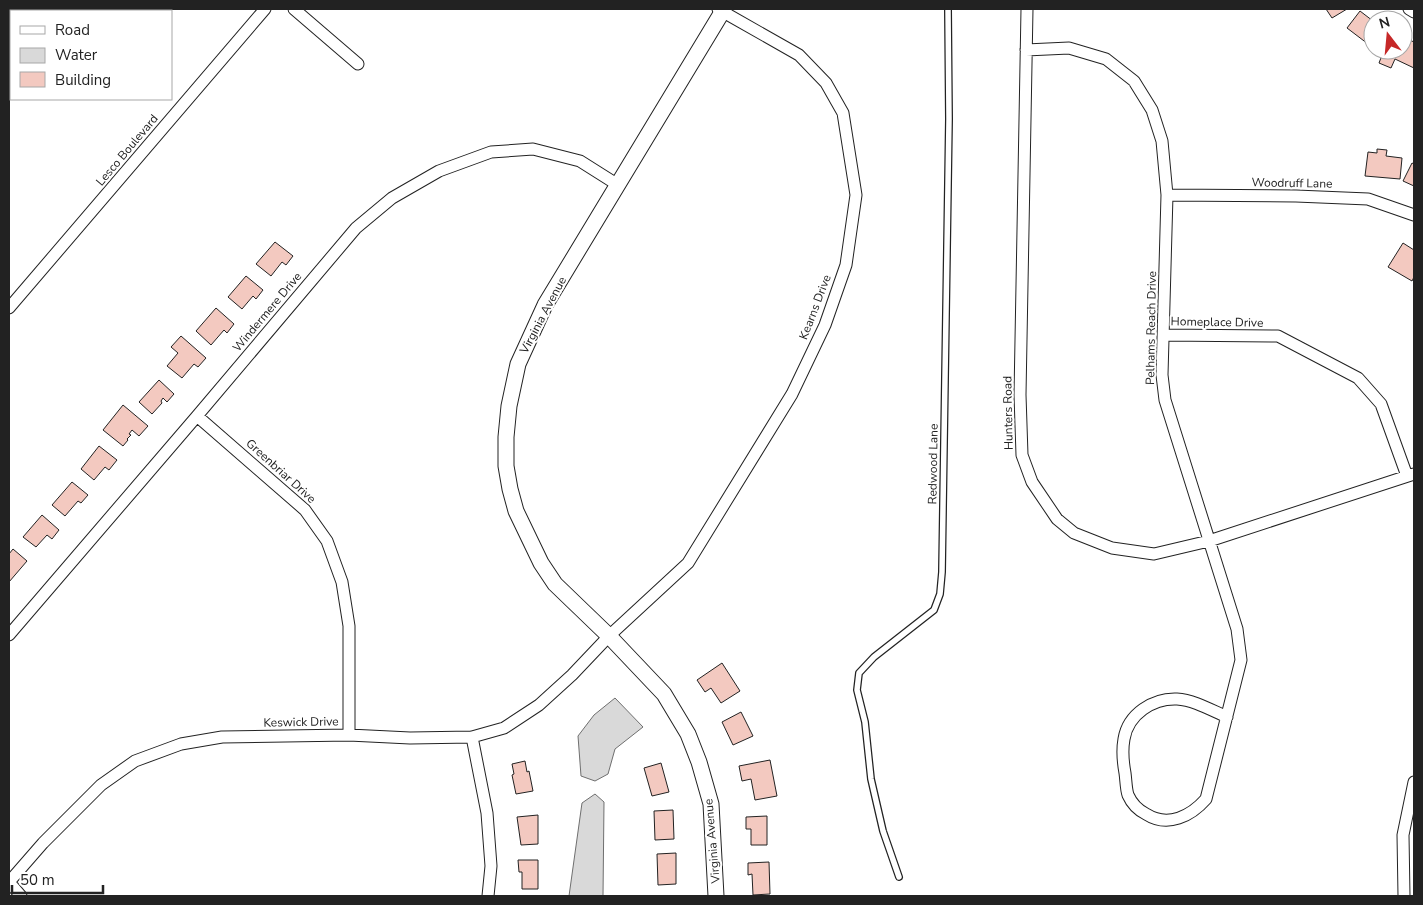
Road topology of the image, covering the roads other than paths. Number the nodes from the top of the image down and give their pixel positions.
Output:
1 (265, 9) edge
2 (294, 9) edge
3 (948, 9) edge
4 (1027, 9) edge
5 (1409, 9) edge
6 (721, 10) edge
7 (1414, 12) edge
8 (1026, 50) junction
9 (358, 64) dead end
10 (618, 185) junction
11 (1167, 195) junction
12 (1414, 214) edge
13 (9, 308) edge
14 (1164, 335) junction
15 (197, 416) junction
16 (1411, 475) edge
17 (1209, 541) junction
18 (9, 635) edge
19 (609, 636) junction
20 (1227, 717) junction
21 (349, 735) junction
22 (472, 737) junction
23 (1414, 782) edge
24 (899, 876) dead end
25 (9, 882) edge
26 (21, 896) edge
27 (488, 896) edge
28 (716, 896) edge
29 (1404, 896) edge

1 - 13 street, Lesco Boulevard
2 - 9 street
3 - 24 lane, Redwood Lane
4 - 8 street, Hunters Road
5 - 7 street
6 - 10 street, Virginia Avenue
6 - 19 street, Kearns Drive
8 - 11 street, Pelhams Reach Drive
8 - 17 street, Hunters Road
10 - 15 street, Windermere Drive
10 - 19 street, Virginia Avenue
11 - 12 street, Woodruff Lane
11 - 14 street, Pelhams Reach Drive
14 - 16 street, Homeplace Drive
14 - 17 street, Pelhams Reach Drive
15 - 18 street, Windermere Drive
15 - 21 street, Greenbriar Drive
16 - 17 street, Hunters Road
17 - 20 street, Pelhams Reach Drive
19 - 22 street, Keswick Drive
19 - 28 street, Virginia Avenue
20 - 20 street, Pelhams Reach Drive
21 - 22 street, Keswick Drive
21 - 25 street, Keswick Drive
22 - 27 street
23 - 29 street
25 - 26 street

